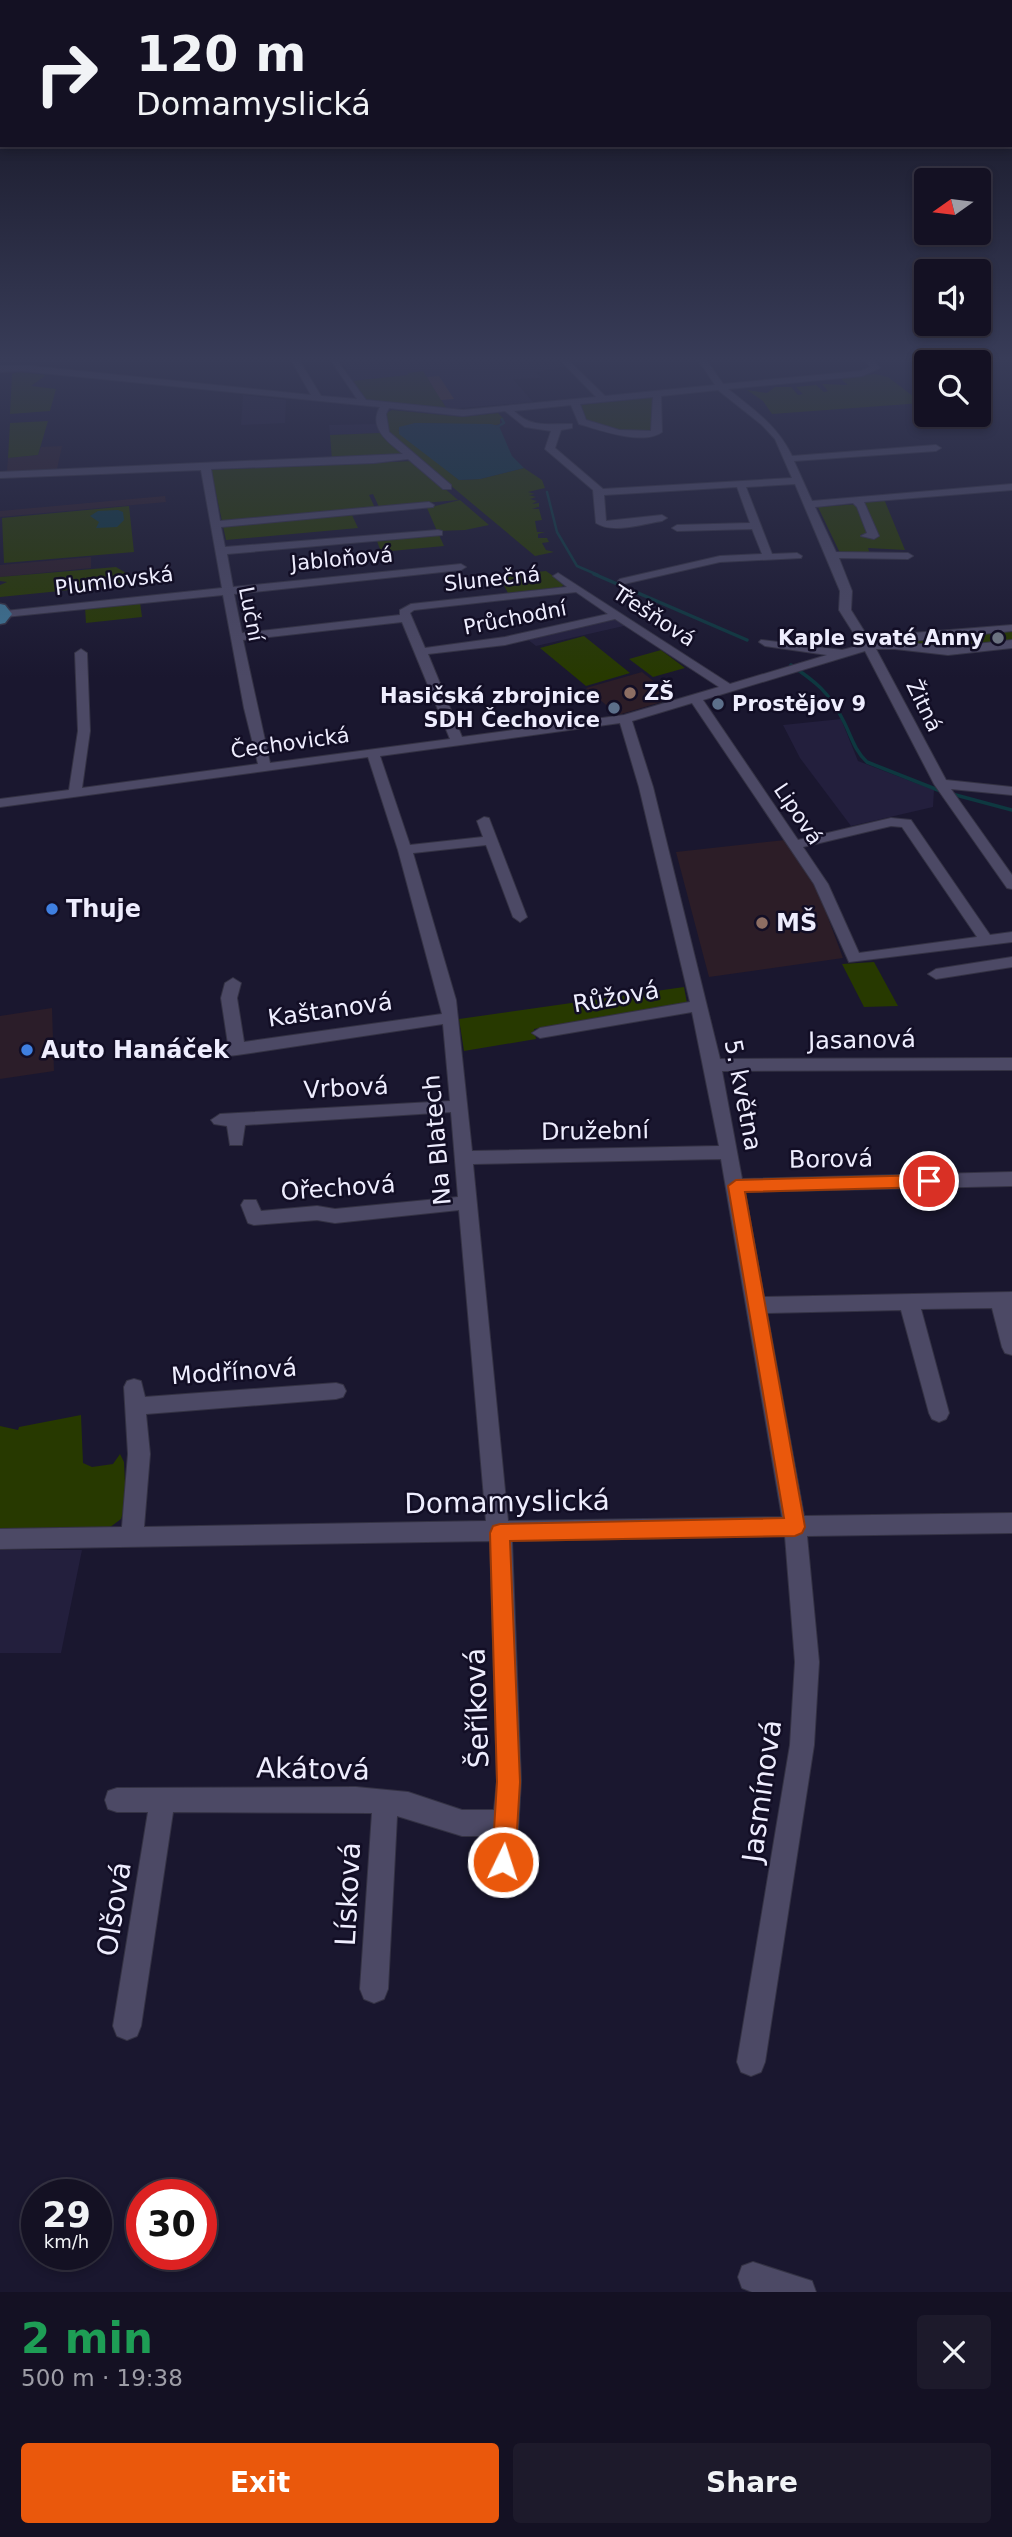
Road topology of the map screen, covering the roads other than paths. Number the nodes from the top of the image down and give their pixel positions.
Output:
1 (231, 465) edge
2 (420, 465) edge
3 (567, 465) edge
4 (791, 465) edge
5 (205, 466) junction
6 (0, 475) edge
7 (798, 481) junction
8 (740, 483) junction
9 (447, 487) dead end
10 (1012, 487) edge
11 (599, 495) junction
12 (658, 498) dead end
13 (856, 501) junction
14 (809, 504) junction
15 (429, 505) dead end
16 (216, 524) junction
17 (757, 526) junction
18 (438, 533) dead end
19 (866, 536) dead end
20 (220, 551) junction
21 (832, 555) junction
22 (797, 556) dead end
23 (908, 556) dead end
24 (768, 557) junction
25 (461, 567) dead end
26 (558, 576) dead end
27 (624, 581) dead end
28 (227, 589) junction
29 (577, 589) junction
30 (408, 612) junction
31 (2, 614) edge
32 (616, 615) junction
33 (1012, 628) edge
34 (236, 637) junction
35 (765, 642) dead end
36 (1012, 644) edge
37 (869, 646) junction
38 (419, 652) junction
39 (81, 653) dead end
40 (846, 654) junction
41 (729, 688) junction
42 (696, 699) junction
43 (625, 719) junction
44 (458, 742) junction
45 (373, 754) junction
46 (265, 768) junction
47 (945, 789) junction
48 (1012, 791) edge
49 (75, 793) junction
50 (0, 803) edge
51 (484, 821) dead end
52 (491, 839) junction
53 (794, 845) junction
54 (405, 850) junction
55 (1012, 886) edge
56 (520, 917) dead end
57 (1012, 937) edge
58 (990, 940) junction
59 (1012, 962) edge
60 (936, 974) dead end
61 (233, 983) dead end
62 (700, 1006) junction
63 (450, 1018) junction
64 (540, 1033) dead end
65 (237, 1049) junction
66 (218, 1051) dead end
67 (1012, 1063) edge
68 (713, 1065) junction
69 (460, 1106) junction
70 (236, 1141) dead end
71 (730, 1152) junction
72 (462, 1158) junction
73 (1012, 1179) edge
74 (736, 1186) junction
75 (466, 1203) junction
76 (251, 1218) dead end
77 (1006, 1301) edge
78 (909, 1303) junction
79 (758, 1306) junction
80 (1012, 1347) edge
81 (335, 1391) dead end
82 (939, 1413) dead end
83 (1012, 1523) edge
84 (795, 1527) junction
85 (500, 1533) junction
86 (132, 1537) junction
87 (1, 1538) edge
88 (117, 1800) dead end
89 (162, 1801) junction
90 (385, 1802) junction
91 (506, 1823) junction
92 (502, 1882) dead end
93 (374, 1989) dead end
94 (127, 2026) dead end
95 (751, 2062) dead end
96 (753, 2277) dead end
97 (801, 2292) edge

1 - 5 street
2 - 9 street
3 - 11 street
4 - 7 street, Žitná
5 - 6 street
5 - 16 street, Luční
7 - 8 street
7 - 14 street, Žitná
8 - 11 street
8 - 17 street
10 - 13 street
11 - 12 street
11 - 17 street
13 - 14 street
13 - 19 street
14 - 21 street, Žitná
15 - 16 street
16 - 20 street, Luční
17 - 24 street
18 - 20 street
20 - 28 street, Luční
21 - 23 street
21 - 37 street, Žitná
22 - 24 street
24 - 27 street
25 - 28 street, Jabloňová
26 - 29 street, Třešňová
28 - 31 street, Plumlovská
28 - 34 street, Luční
29 - 30 street, Slunečná
29 - 32 street, Třešňová
30 - 34 street, Slunečná
30 - 38 street
32 - 38 street, Průchodní
32 - 41 street, Třešňová
33 - 37 street, Čechovická
34 - 46 street, Luční
35 - 40 street
36 - 37 street, Čechovická
37 - 40 street, Čechovická
37 - 47 street, Žitná
38 - 44 street
39 - 49 street
40 - 41 street, Čechovická
41 - 42 street, Čechovická
42 - 43 street, Čechovická
42 - 53 street, Lipová
43 - 44 street, Čechovická
43 - 62 street, 5. května
44 - 45 street, Čechovická
45 - 46 street, Čechovická
45 - 54 street, Na Blatech
46 - 49 street, Čechovická
47 - 48 street
47 - 55 street, Žitná
49 - 50 street, Čechovická
51 - 52 street
52 - 54 street
52 - 56 street
53 - 58 street
53 - 58 street, Lipová
54 - 63 street, Na Blatech
57 - 58 street
58 - 59 street
59 - 60 street
61 - 65 street
62 - 64 street, Růžová
62 - 68 street, 5. května
63 - 65 street, Kaštanová
63 - 69 street, Na Blatech
65 - 66 street, Kaštanová
67 - 68 street, Jasanová
68 - 71 street, 5. května
69 - 70 street, Vrbová
69 - 72 street, Na Blatech
71 - 72 street, Družební
71 - 74 street, 5. května
72 - 75 street, Na Blatech
73 - 74 street, Borová
74 - 79 street, 5. května
75 - 76 street, Ořechová
75 - 85 street, Na Blatech
77 - 78 street
77 - 80 street
78 - 79 street
78 - 82 street
79 - 84 street, 5. května
81 - 86 street, Modřínová
83 - 84 street, Domamyslická
84 - 85 street, Domamyslická
84 - 95 street, Jasmínová
85 - 86 street, Domamyslická
85 - 91 street, Šeříková
86 - 87 street, Domamyslická
88 - 89 street, Akátová
89 - 90 street, Akátová
89 - 94 street, Olšová
90 - 91 street, Akátová
90 - 93 street, Lísková
91 - 92 street, Šeříková
96 - 97 street

